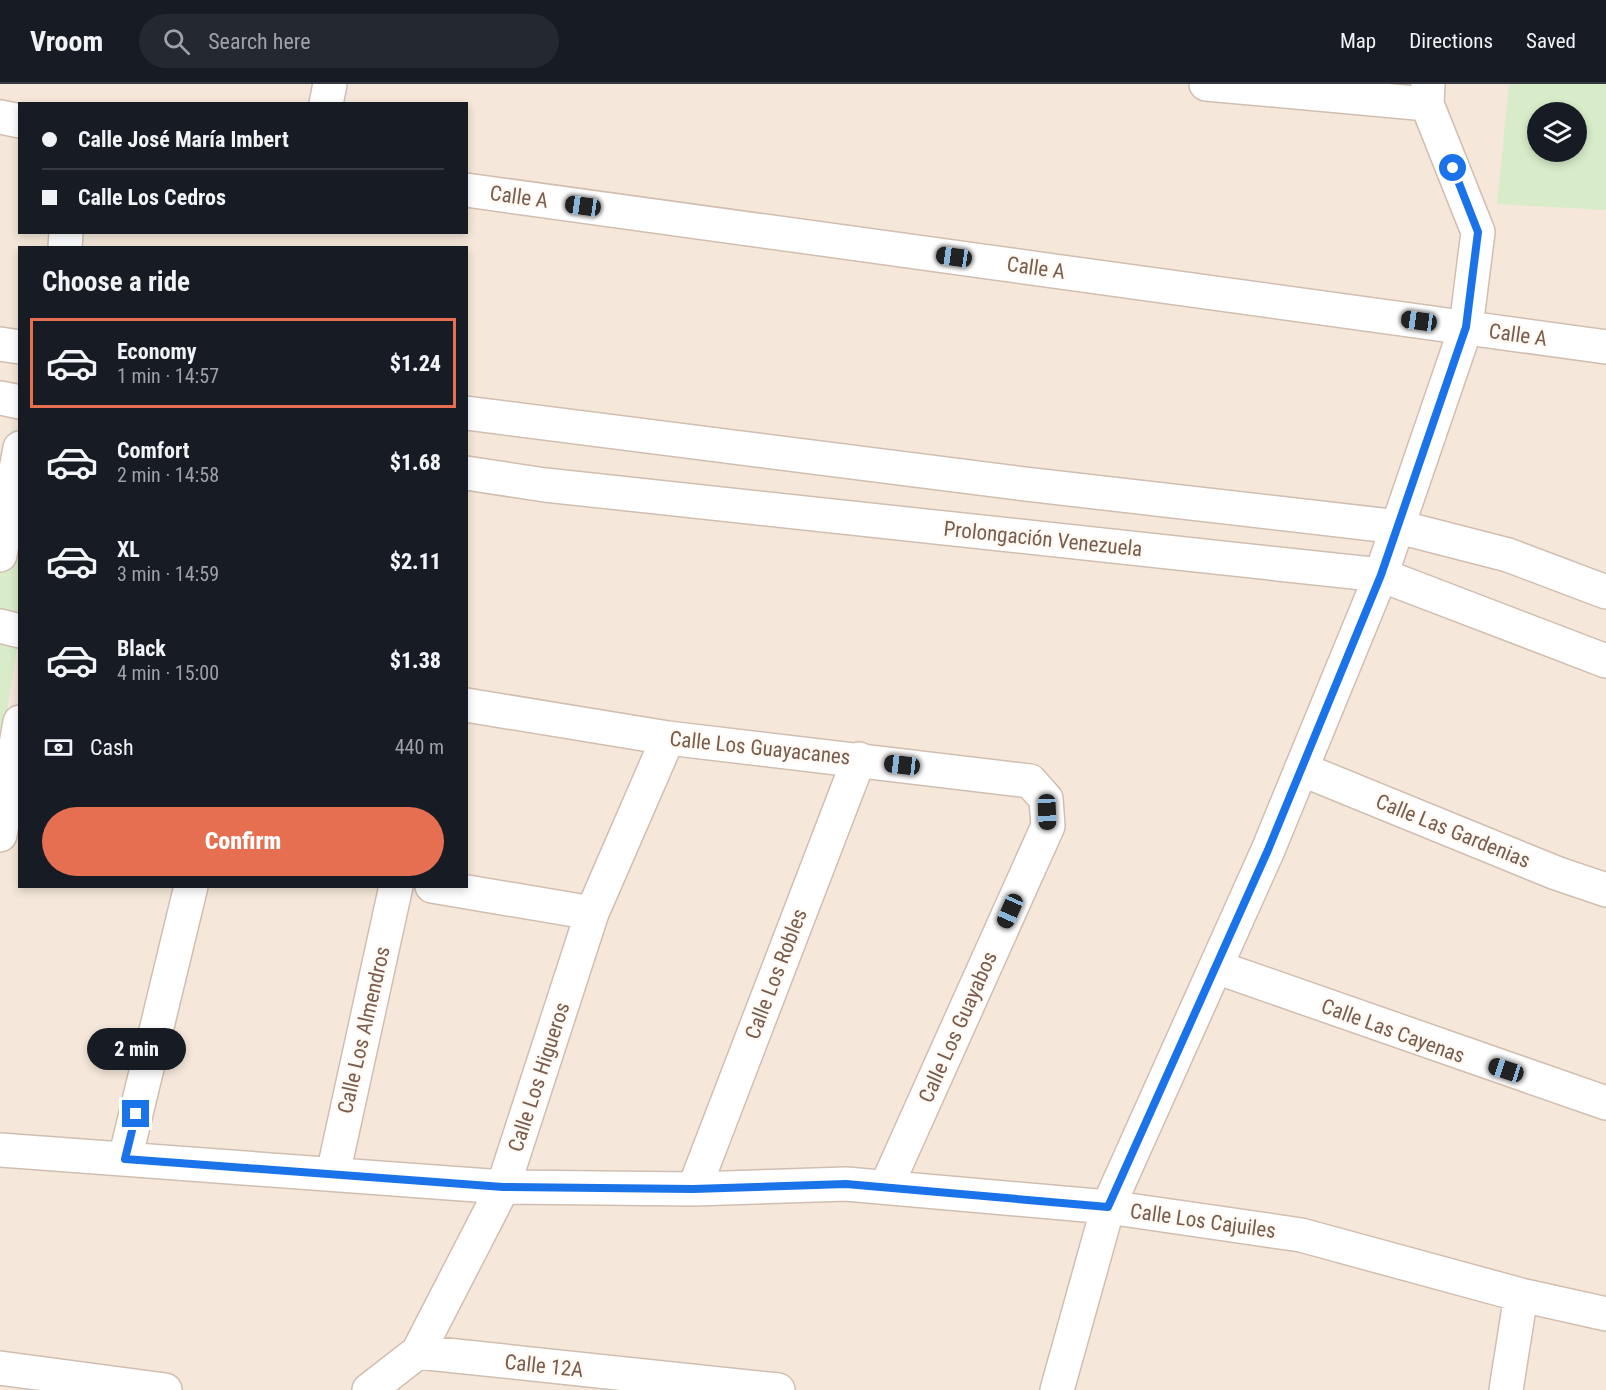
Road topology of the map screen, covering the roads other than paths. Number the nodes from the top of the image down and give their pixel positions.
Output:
1 (330, 84) edge
2 (1206, 84) edge
3 (1428, 94) edge
4 (326, 102) edge
5 (0, 117) edge
6 (18, 121) edge
7 (468, 190) edge
8 (1466, 327) junction
9 (0, 344) edge
10 (18, 347) edge
11 (1606, 347) edge
12 (0, 398) edge
13 (18, 402) edge
14 (468, 413) edge
15 (18, 459) edge
16 (468, 472) edge
17 (1399, 527) junction
18 (0, 555) edge
19 (1381, 575) junction
20 (1606, 592) edge
21 (0, 626) edge
22 (18, 630) edge
23 (1606, 662) edge
24 (468, 705) edge
25 (18, 733) edge
26 (668, 738) junction
27 (859, 759) junction
28 (1301, 769) junction
29 (1046, 799) joint
30 (0, 835) edge
31 (191, 888) edge
32 (396, 888) edge
33 (444, 888) edge
34 (1606, 890) edge
35 (592, 913) junction
36 (1216, 967) junction
37 (1606, 1103) edge
38 (0, 1150) edge
39 (125, 1159) junction
40 (333, 1174) junction
41 (503, 1187) junction
42 (886, 1187) junction
43 (693, 1189) junction
44 (1108, 1207) junction
45 (1521, 1295) junction
46 (1606, 1314) edge
47 (418, 1352) junction
48 (0, 1368) edge
49 (165, 1390) edge
50 (369, 1390) edge
51 (778, 1390) edge
52 (1057, 1390) edge
53 (1506, 1390) edge

1 - 4 street
2 - 3 street
3 - 8 street
5 - 6 street
7 - 8 street, Calle A
8 - 11 street, Calle A
8 - 17 street
9 - 10 street
12 - 13 street
14 - 17 street
15 - 18 street
16 - 19 street, Prolongación Venezuela
17 - 19 street
17 - 20 street
19 - 23 street, Prolongación Venezuela
19 - 28 street
21 - 22 street
24 - 26 street, Calle Los Guayacanes
25 - 30 street
26 - 27 street, Calle Los Guayacanes
26 - 35 street, Calle Los Higueros
27 - 29 street, Calle Los Guayacanes
27 - 43 street, Calle Los Robles
28 - 34 street, Calle Las Gardenias
28 - 36 street
29 - 42 street, Calle Los Guayabos
31 - 39 street
32 - 40 street, Calle Los Almendros
33 - 35 street
35 - 41 street, Calle Los Higueros
36 - 37 street, Calle Las Cayenas
36 - 44 street
38 - 39 street, Calle Los Cajuiles
39 - 40 street, Calle Los Cajuiles
40 - 41 street, Calle Los Cajuiles
41 - 43 street, Calle Los Cajuiles
41 - 47 street, Calle Los Higueros
42 - 43 street, Calle Los Cajuiles
42 - 44 street, Calle Los Cajuiles
44 - 45 street, Calle Los Cajuiles
44 - 52 street
45 - 46 street, Calle Los Cajuiles
45 - 53 street
47 - 50 street, Calle Los Higueros
47 - 51 street, Calle 12A
48 - 49 street

